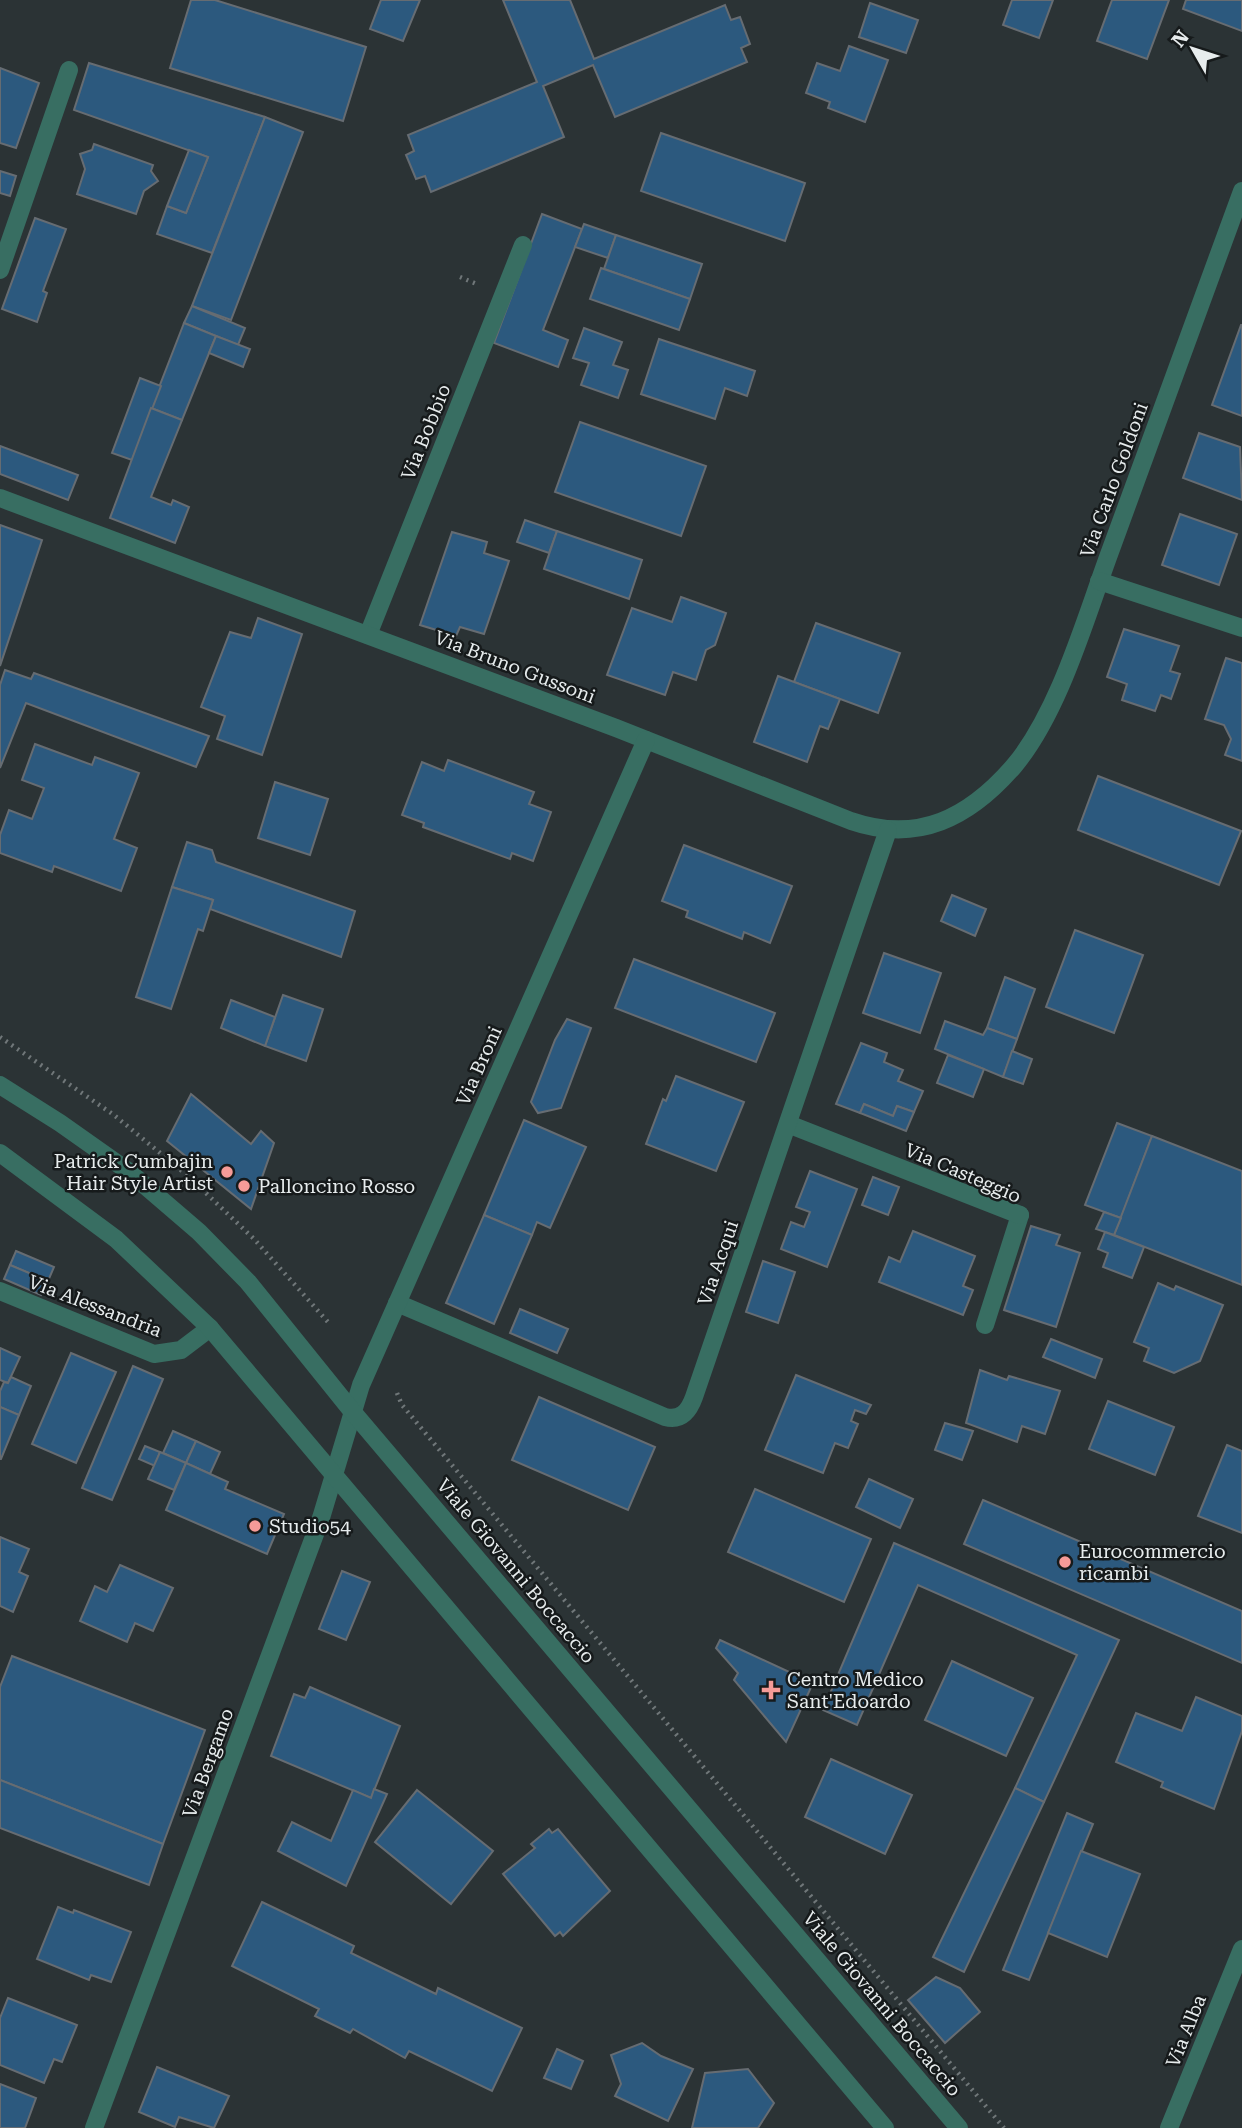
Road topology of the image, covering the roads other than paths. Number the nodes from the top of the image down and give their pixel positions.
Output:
1 (69, 70) dead end
2 (1242, 191) edge
3 (523, 245) dead end
4 (0, 270) edge
5 (0, 498) edge
6 (1099, 581) junction
7 (1242, 628) edge
8 (369, 635) junction
9 (646, 740) junction
10 (1005, 775) joint
11 (888, 830) junction
12 (0, 1085) edge
13 (788, 1124) junction
14 (0, 1153) edge
15 (0, 1291) edge
16 (397, 1303) junction
17 (985, 1325) dead end
18 (210, 1328) junction
19 (352, 1410) junction
20 (335, 1475) junction
21 (1242, 1949) edge
22 (94, 2128) edge
23 (885, 2128) edge
24 (959, 2128) edge
25 (1169, 2128) edge

1 - 4 street
2 - 6 street, Via Carlo Goldoni
3 - 8 street, Via Bobbio
5 - 8 street, Via Bruno Gussoni
6 - 7 street
6 - 10 street, Via Carlo Goldoni
8 - 9 street, Via Bruno Gussoni
9 - 11 street, Via Bruno Gussoni
9 - 16 street, Via Broni
10 - 11 street, Via Bruno Gussoni
11 - 13 street, Via Acqui
12 - 19 street, Viale Giovanni Boccaccio
13 - 16 street, Via Acqui
13 - 17 street, Via Casteggio
14 - 18 street
15 - 18 street, Via Alessandria
16 - 19 street, Via Broni
18 - 20 street
19 - 20 street, Via Bergamo
19 - 24 street, Viale Giovanni Boccaccio
20 - 22 street, Via Bergamo
20 - 23 street
21 - 25 street, Via Alba

